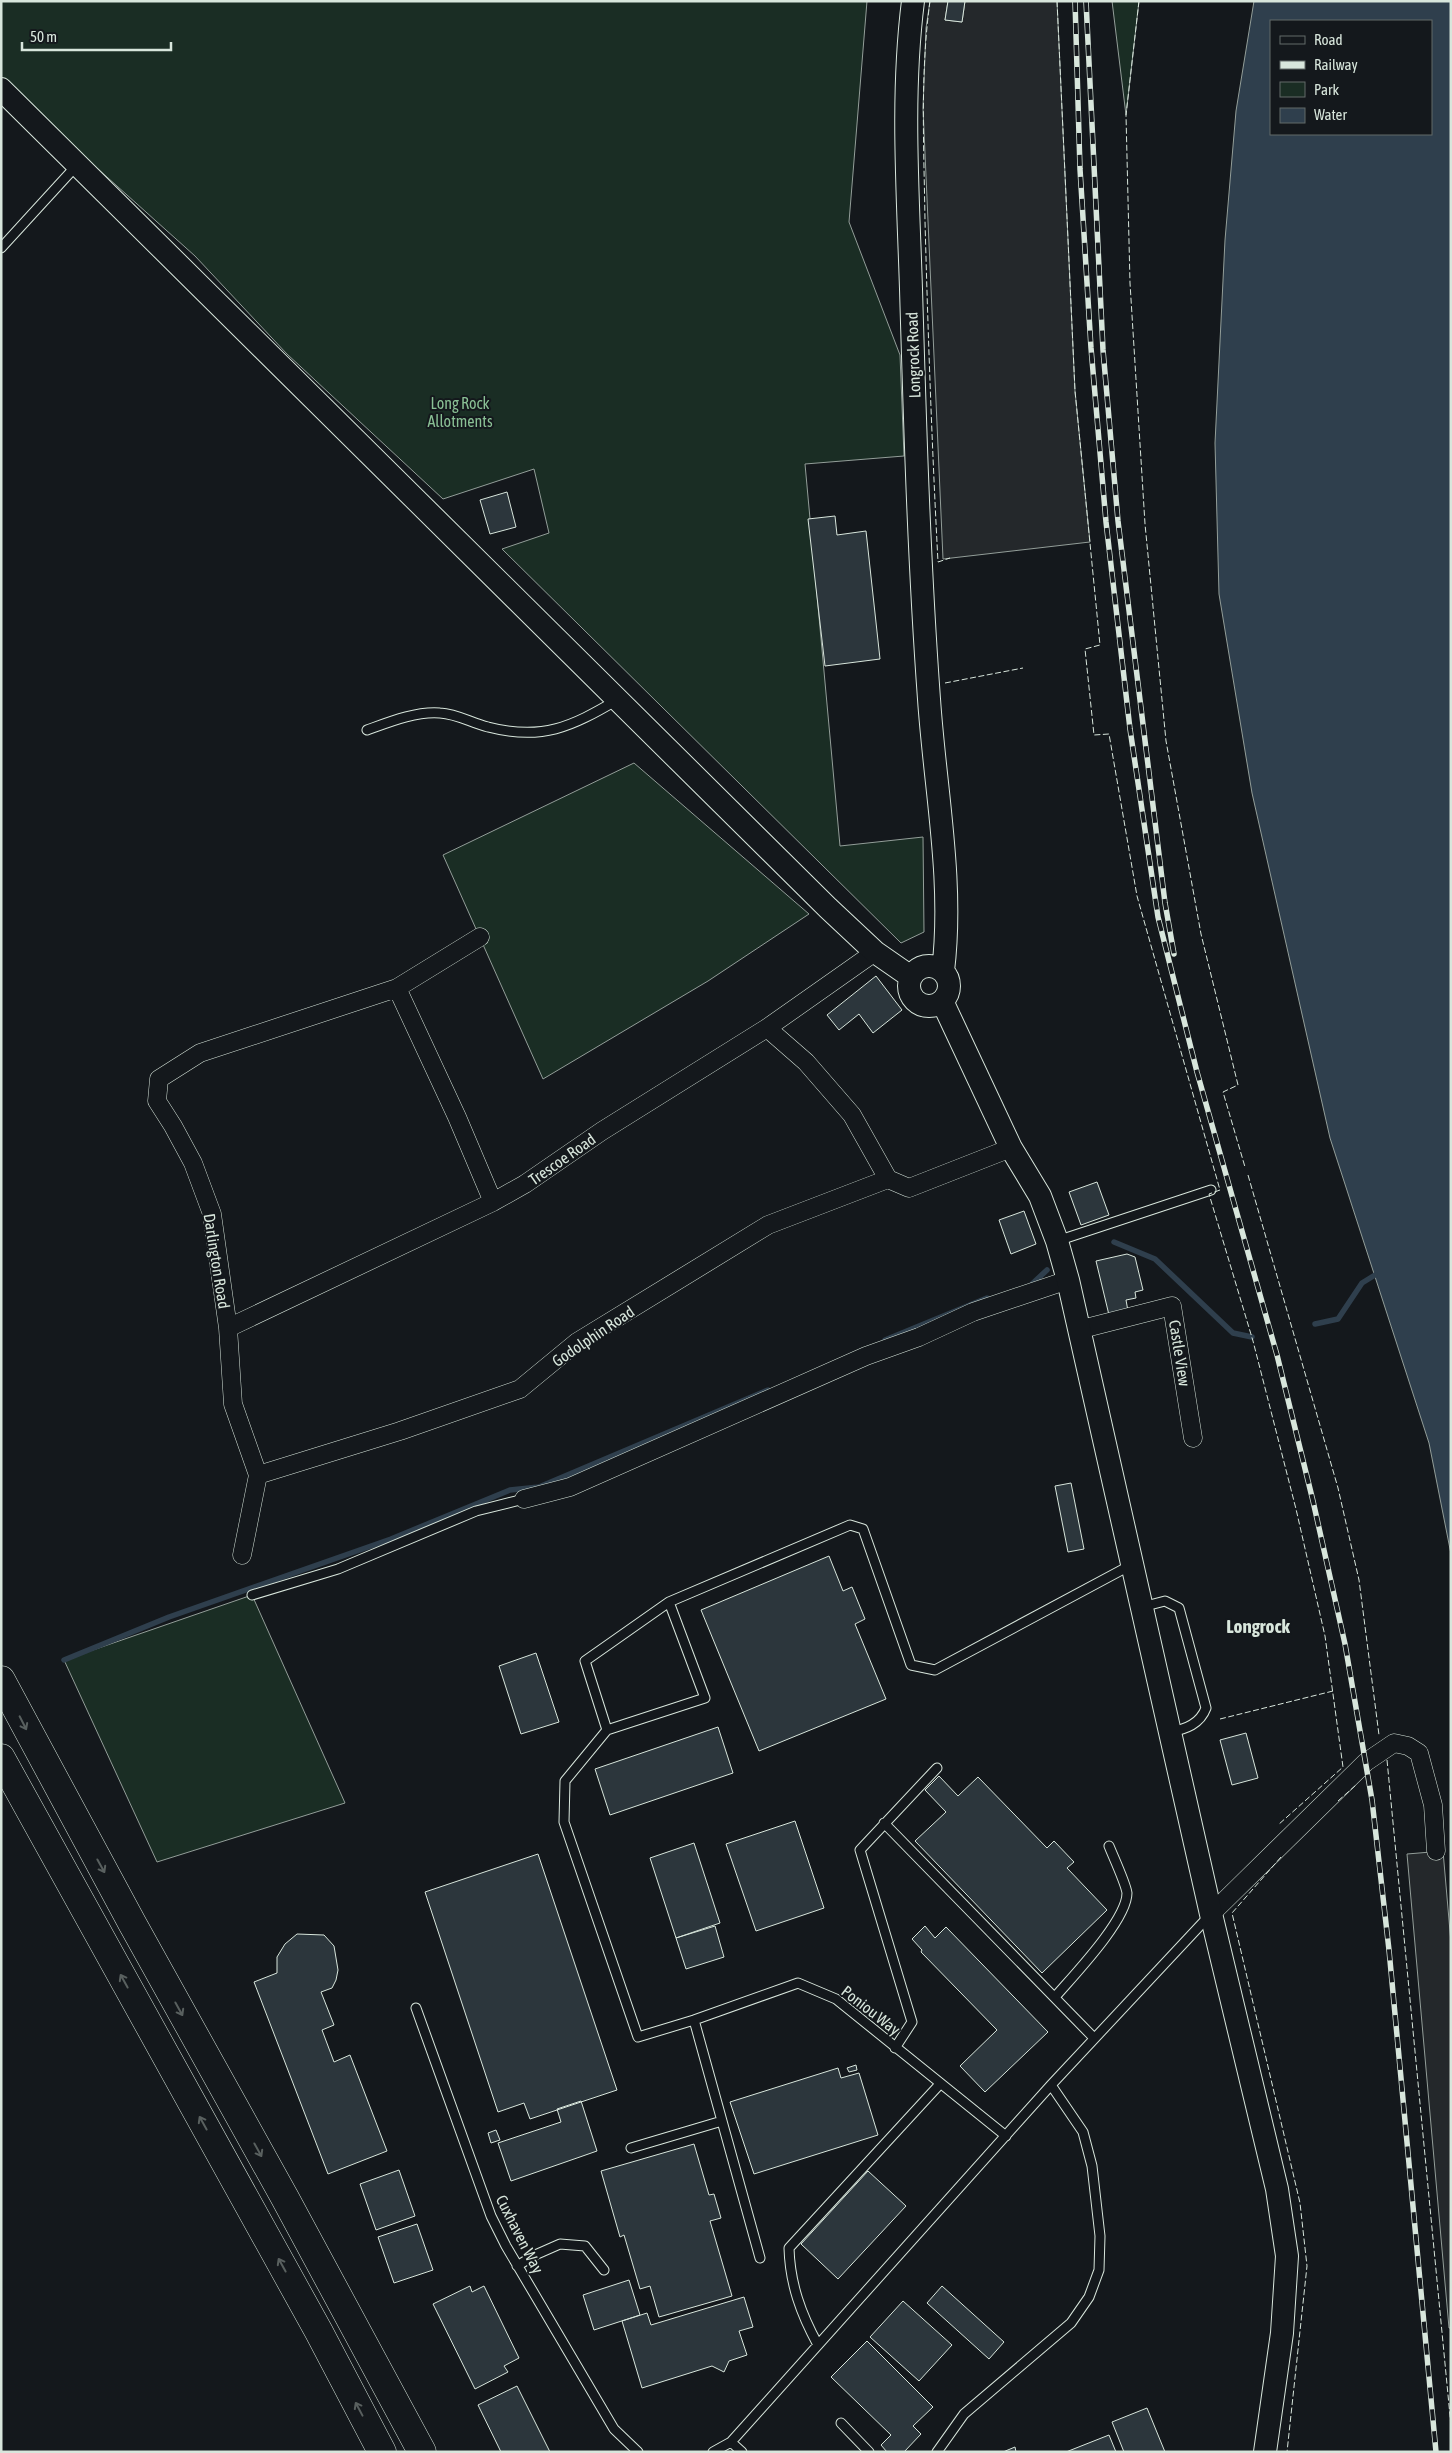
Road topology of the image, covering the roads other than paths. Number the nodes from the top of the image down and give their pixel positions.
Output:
1 (913, 1) edge
2 (1, 89) edge
3 (77, 164) junction
4 (1, 248) edge
5 (617, 700) junction
6 (367, 730) dead end
7 (480, 937) dead end
8 (875, 952) junction
9 (943, 971) junction
10 (911, 977) junction
11 (397, 988) junction
12 (942, 1001) junction
13 (767, 1028) junction
14 (1011, 1148) junction
15 (888, 1179) junction
16 (1211, 1190) dead end
17 (493, 1202) junction
18 (1057, 1241) junction
19 (1068, 1280) junction
20 (228, 1328) junction
21 (1078, 1330) junction
22 (1193, 1438) dead end
23 (258, 1475) junction
24 (524, 1499) joint
25 (242, 1555) dead end
26 (1132, 1564) junction
27 (252, 1595) dead end
28 (669, 1602) junction
29 (1142, 1606) junction
30 (1, 1680) edge
31 (607, 1730) junction
32 (1170, 1732) junction
33 (1, 1758) edge
34 (937, 1768) dead end
35 (884, 1823) junction
36 (1109, 1846) dead end
37 (1436, 1851) dead end
38 (1211, 1914) junction
39 (1055, 1997) junction
40 (416, 2008) dead end
41 (694, 2020) junction
42 (1094, 2038) junction
43 (895, 2048) junction
44 (940, 2084) junction
45 (1051, 2085) junction
46 (722, 2121) junction
47 (1006, 2136) junction
48 (631, 2148) dead end
49 (760, 2258) dead end
50 (518, 2266) junction
51 (604, 2270) dead end
52 (818, 2345) junction
53 (841, 2423) dead end
54 (731, 2442) junction
55 (382, 2452) edge
56 (422, 2452) edge
57 (638, 2452) edge
58 (713, 2452) edge
59 (742, 2452) edge
60 (869, 2452) edge
61 (936, 2452) edge
62 (1265, 2452) edge

1 - 9 street, Longrock Road
2 - 3 street
3 - 4 lane
3 - 5 street
5 - 6 lane
5 - 8 street
7 - 11 street, Darlington Road
8 - 10 street
8 - 13 street, Trescoe Road
9 - 10 street
9 - 12 street
10 - 12 street
11 - 17 street
11 - 20 street, Darlington Road
12 - 14 street
13 - 15 street
13 - 17 street, Trescoe Road
14 - 15 street
14 - 18 street
15 - 23 street, Godolphin Road
16 - 18 lane
17 - 20 street, Trescoe Road
18 - 19 street
19 - 21 street
19 - 24 street
20 - 23 street, Darlington Road
21 - 22 street, Castle View
21 - 26 street
23 - 25 street
24 - 27 lane
26 - 28 lane
26 - 29 street
28 - 31 lane
28 - 31 lane
29 - 32 street
29 - 32 lane
30 -> 56 highway
31 - 41 lane, Poniou Way
32 - 38 street
55 -> 33 highway
34 - 35 lane
35 - 39 lane
35 - 43 lane
36 - 39 lane
37 - 38 street
38 - 42 lane
38 - 62 street
39 - 42 lane
40 - 50 lane, Cuxhaven Way
41 - 43 lane, Poniou Way
41 - 46 lane
42 - 45 lane
43 - 44 lane, Poniou Way
44 - 47 lane, Poniou Way
44 - 52 lane
45 - 47 lane
45 - 61 lane
46 - 48 lane
46 - 49 lane
47 - 52 lane
50 - 51 lane
50 - 57 lane, Cuxhaven Way
52 - 54 lane
53 - 60 lane
54 - 58 lane
54 - 59 lane

